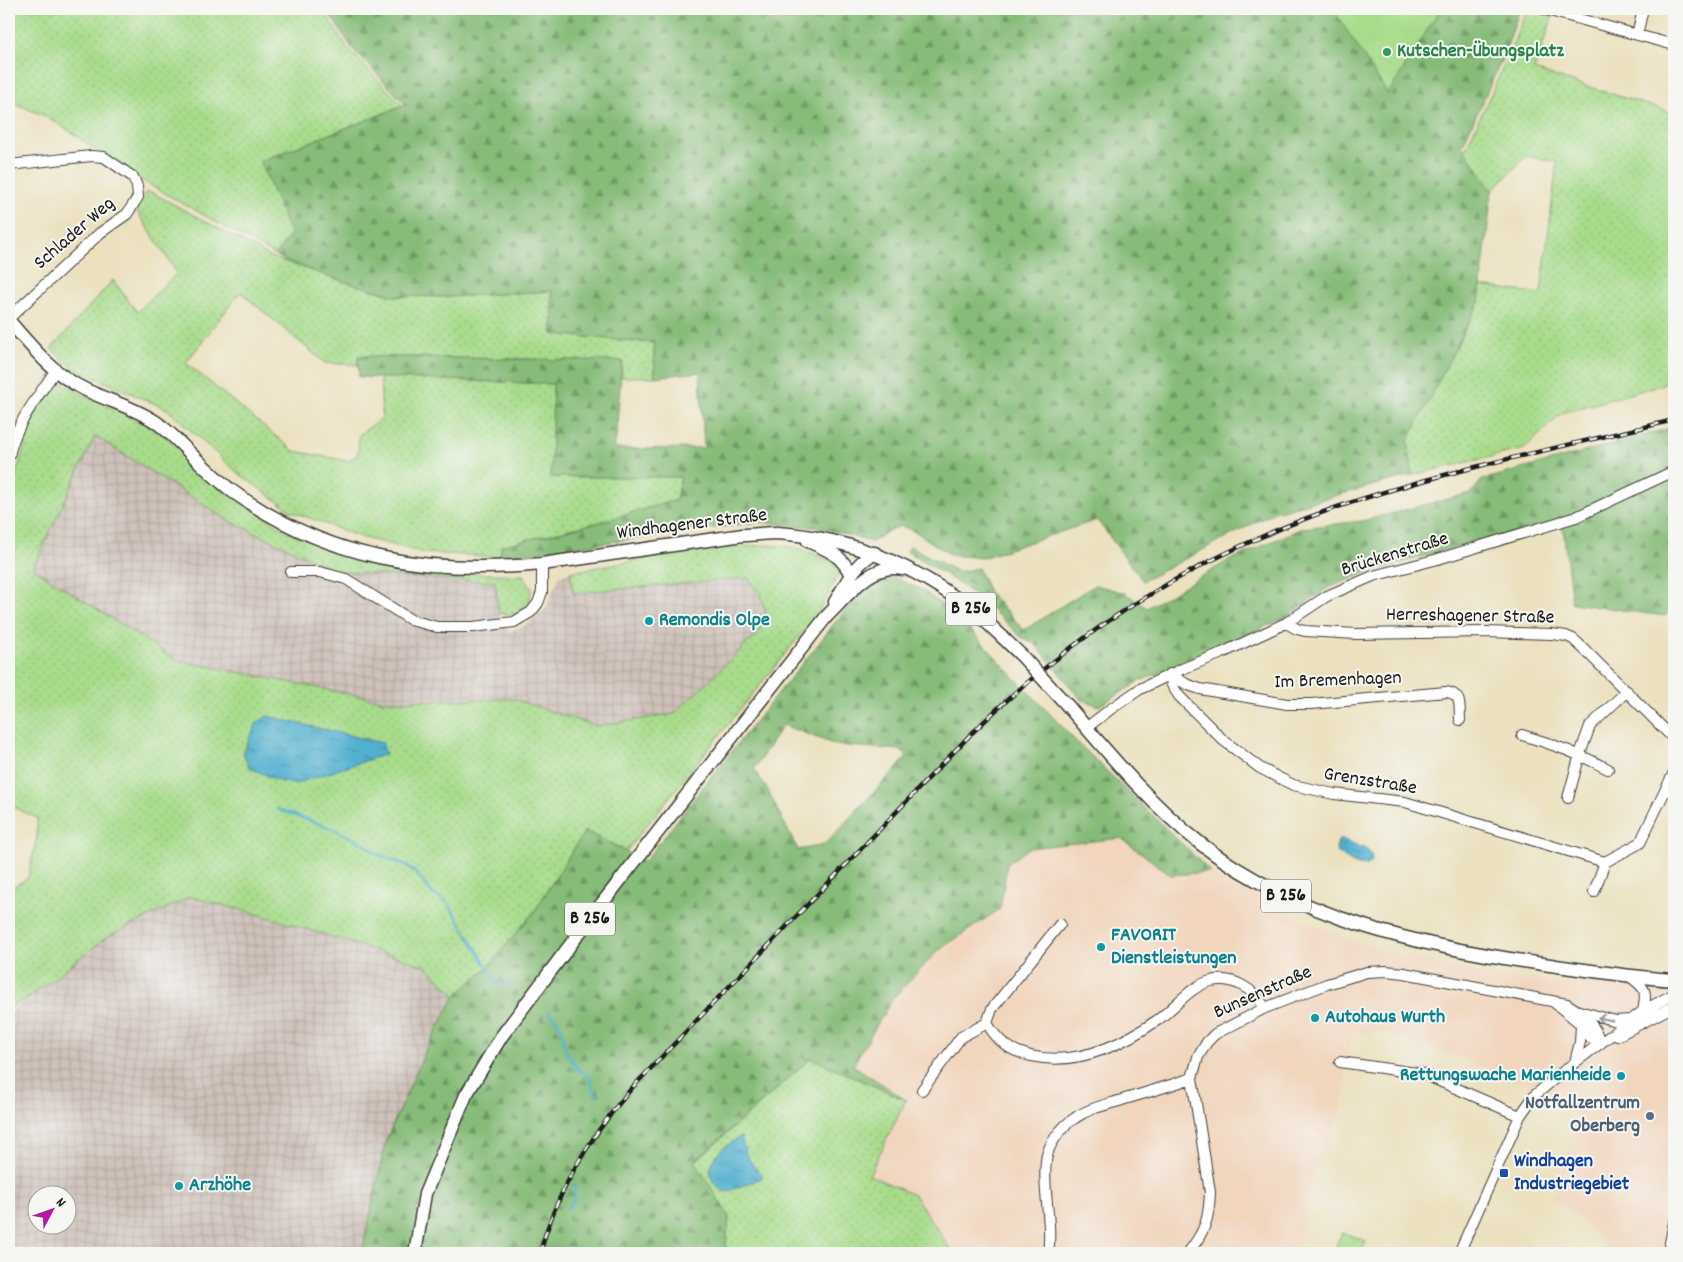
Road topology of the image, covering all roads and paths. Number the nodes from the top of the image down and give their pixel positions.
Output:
1 (1543, 9) edge
2 (1643, 9) edge
3 (1637, 35) junction
4 (1674, 44) edge
5 (9, 165) edge
6 (9, 320) edge
7 (55, 371) junction
8 (9, 456) edge
9 (1674, 471) edge
10 (797, 536) junction
11 (875, 553) junction
12 (542, 564) junction
13 (291, 572) dead end
14 (914, 573) junction
15 (857, 578) junction
16 (1286, 622) junction
17 (1170, 674) junction
18 (1628, 691) junction
19 (1460, 720) dead end
20 (1086, 728) junction
21 (1522, 736) dead end
22 (1674, 739) edge
23 (1580, 754) junction
24 (1608, 769) dead end
25 (1674, 772) edge
26 (1568, 798) dead end
27 (1605, 862) junction
28 (1594, 892) dead end
29 (1060, 924) dead end
30 (1629, 976) junction
31 (1674, 980) edge
32 (1674, 994) edge
33 (1554, 1001) junction
34 (1674, 1006) edge
35 (1265, 1008) junction
36 (1579, 1011) junction
37 (1643, 1011) junction
38 (1631, 1020) junction
39 (986, 1023) junction
40 (1581, 1024) junction
41 (1600, 1044) junction
42 (1340, 1062) dead end
43 (1575, 1062) junction
44 (1192, 1078) junction
45 (922, 1090) dead end
46 (1520, 1116) junction
47 (1674, 1223) edge
48 (415, 1253) edge
49 (1048, 1253) edge
50 (1188, 1253) edge
51 (1459, 1253) edge
52 (1668, 1253) edge

1 - 3 street
2 - 3 street
3 - 4 street
5 - 6 street, Schlader Weg
6 - 7 main road, Windhagener Straße
7 - 8 street
7 - 12 main road, Windhagener Straße
9 - 16 street, Brückenstraße
10 - 11 main road, Windhagener Straße
10 - 12 main road, Windhagener Straße
10 - 15 main road
11 - 14 main road, B 256
11 - 15 main road, B 256
12 - 13 street
14 - 15 main road, B 256
14 - 20 main road, B 256, bridge
15 - 48 main road, B 256
16 - 17 street, Brückenstraße
16 - 18 street, Herreshagener Straße
17 - 19 street, Im Bremenhagen
17 - 20 street, Brückenstraße
17 - 27 street, Grenzstraße
18 - 22 street, Herreshagener Straße
18 - 23 street
20 - 30 main road, B 256
21 - 23 street
23 - 24 street
23 - 26 street
25 - 27 street
27 - 28 street
29 - 39 street
30 - 31 main road, B 256
30 - 37 street
32 - 37 street
33 - 35 street, Bunsenstraße
33 - 36 street, Bunsenstraße
33 - 40 street
34 - 41 street
35 - 39 street
35 - 44 street, Bunsenstraße
38 -> 36 street, Bunsenstraße
36 - 41 street, Bunsenstraße
37 - 38 street
38 - 41 street
39 - 45 street
40 - 41 street
40 - 43 street
41 - 43 street
42 - 46 street
43 - 46 street
44 - 49 street
44 - 50 street, Bunsenstraße
46 - 51 street
47 - 52 street

